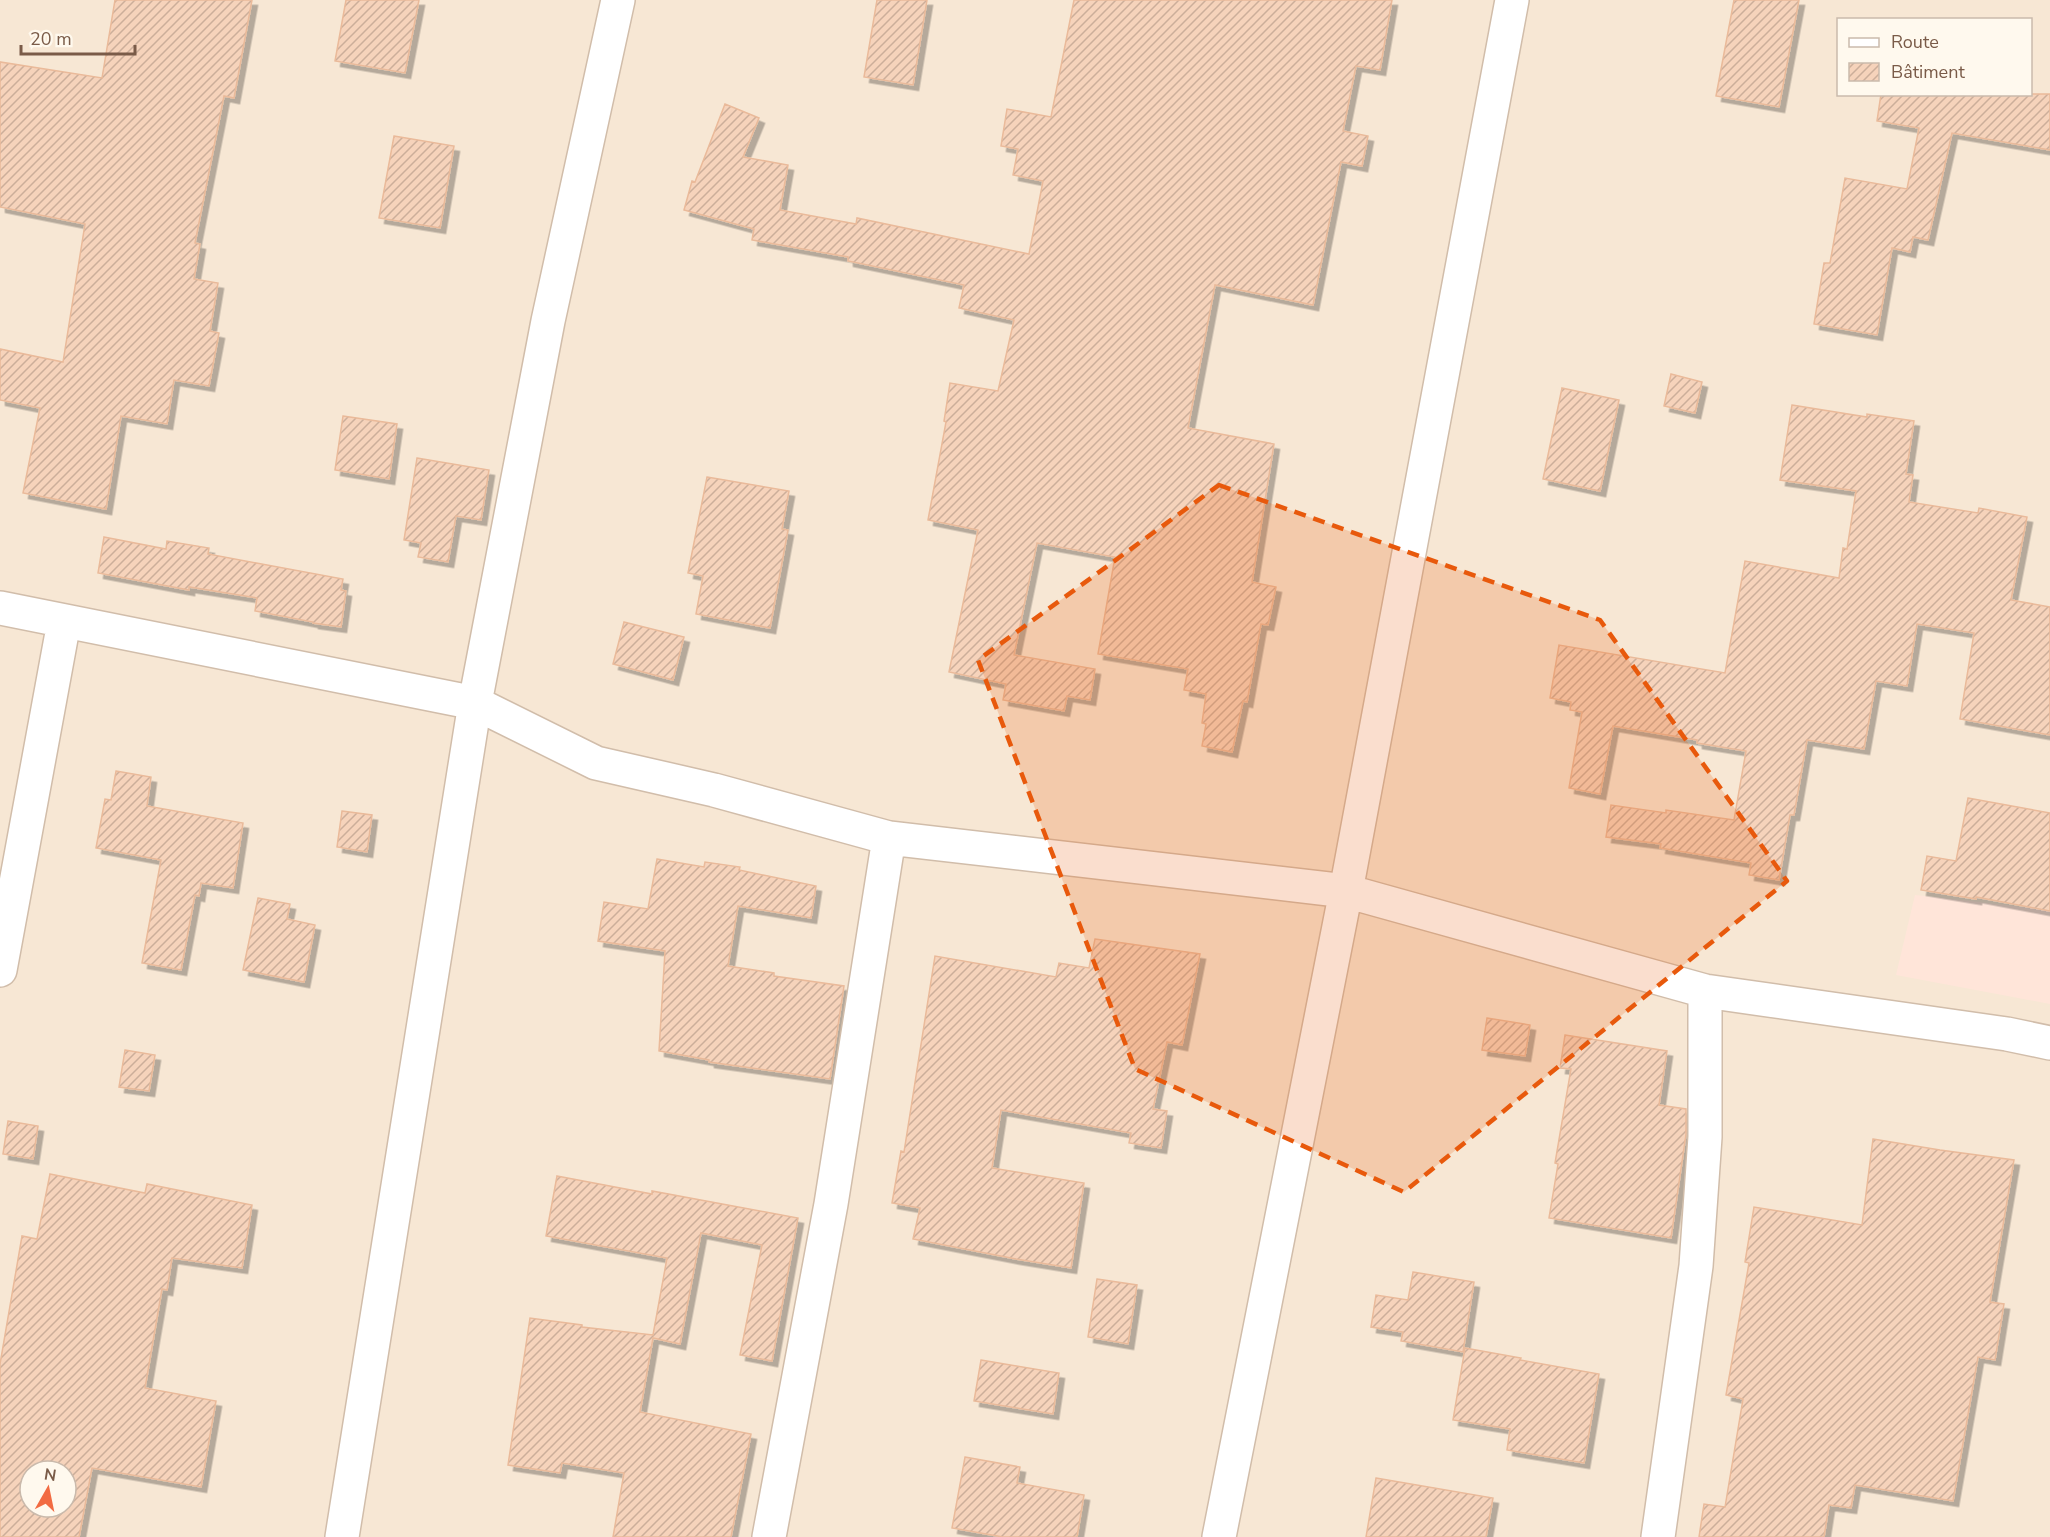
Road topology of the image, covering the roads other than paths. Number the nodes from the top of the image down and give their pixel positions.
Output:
1 (618, 0) edge
2 (1512, 0) edge
3 (0, 608) edge
4 (64, 622) junction
5 (475, 703) junction
6 (889, 838) junction
7 (1346, 891) junction
8 (0, 970) edge
9 (1706, 991) junction
10 (2050, 1043) edge
11 (342, 1537) edge
12 (769, 1537) edge
13 (1219, 1537) edge
14 (1658, 1537) edge

1 - 5 street
2 - 7 street
3 - 4 street
4 - 5 street
4 - 8 street
5 - 6 street
5 - 11 street
6 - 7 street
6 - 12 street
7 - 9 street
7 - 13 street
9 - 10 street
9 - 14 street

